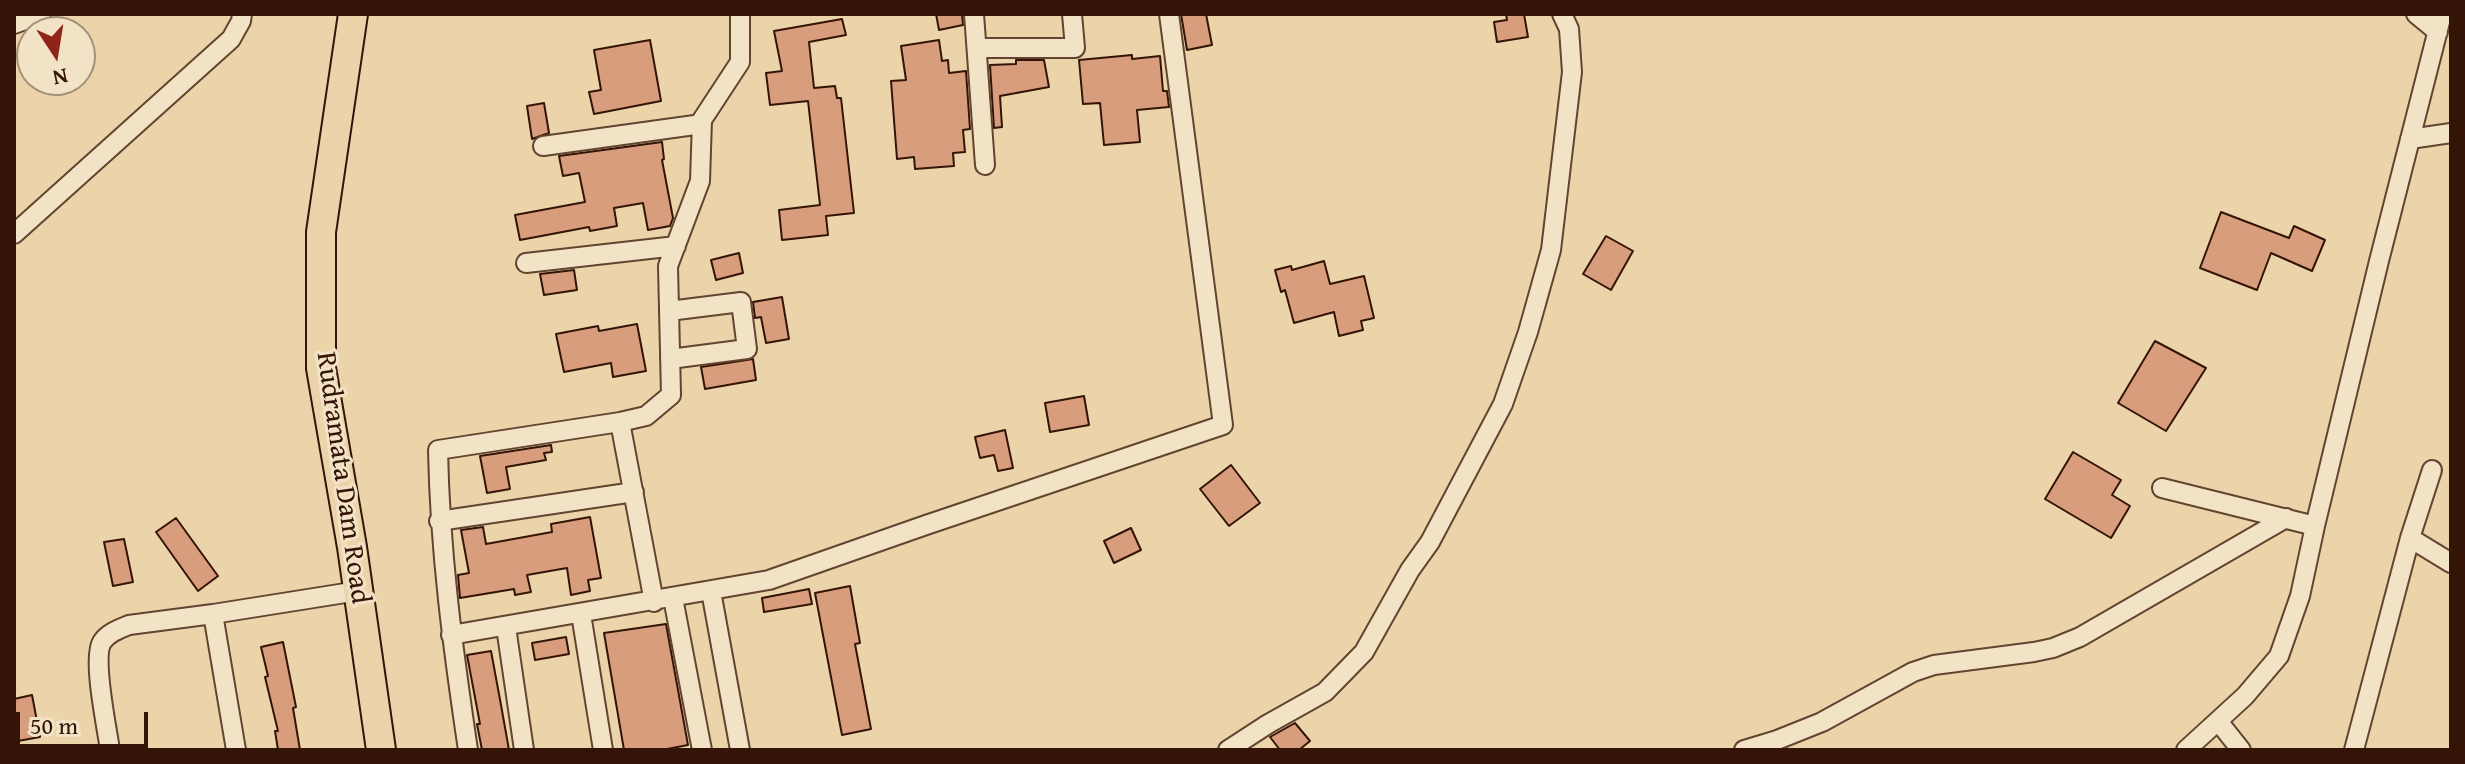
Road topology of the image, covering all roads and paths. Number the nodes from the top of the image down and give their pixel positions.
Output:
1 (41, 14) edge
2 (242, 14) edge
3 (353, 14) edge
4 (740, 14) edge
5 (974, 14) edge
6 (1072, 14) edge
7 (1169, 14) edge
8 (1562, 14) edge
9 (2416, 14) edge
10 (2440, 23) edge
11 (14, 24) edge
12 (978, 48) junction
13 (702, 124) junction
14 (2451, 133) edge
15 (2410, 139) junction
16 (543, 146) dead end
17 (985, 165) dead end
18 (14, 234) edge
19 (676, 246) junction
20 (526, 263) dead end
21 (669, 311) junction
22 (670, 359) junction
23 (620, 422) junction
24 (2432, 470) dead end
25 (2162, 488) dead end
26 (634, 492) junction
27 (2286, 518) junction
28 (439, 521) junction
29 (2315, 526) junction
30 (2410, 538) junction
31 (2451, 563) edge
32 (358, 591) junction
33 (711, 591) junction
34 (664, 600) junction
35 (213, 614) junction
36 (581, 614) junction
37 (506, 627) junction
38 (451, 635) junction
39 (2218, 721) junction
40 (2356, 742) edge
41 (110, 750) edge
42 (236, 750) edge
43 (381, 750) edge
44 (468, 750) edge
45 (524, 750) edge
46 (603, 750) edge
47 (702, 750) edge
48 (740, 750) edge
49 (1228, 750) edge
50 (1744, 750) edge
51 (2186, 750) edge
52 (2241, 750) edge
53 (2372, 750) edge

1 - 11 street
2 - 18 street
3 - 32 highway, Rudramata Dam Road
4 - 13 street
5 - 12 street
6 - 12 street
7 - 33 street
8 - 49 street
9 - 10 street
10 - 15 street
12 - 17 street
13 - 16 street
13 - 19 street
14 - 15 street
15 - 29 street
19 - 20 street
19 - 21 street
21 - 22 street
21 - 22 street
22 - 23 street
23 - 26 street
23 - 28 street
24 - 30 street
25 - 27 street
26 - 28 street
26 - 34 street
27 - 29 street
27 - 50 street
28 - 38 street
29 - 39 street
30 - 31 street
30 - 40 street
32 - 35 street
32 - 43 highway, Rudramata Dam Road
33 - 34 street
33 - 48 street
34 - 36 street
34 - 47 street
35 - 41 street
35 - 42 street
36 - 37 street
36 - 46 street
37 - 38 street
37 - 45 street
38 - 44 street
39 - 51 street
39 - 52 street
40 - 53 street

